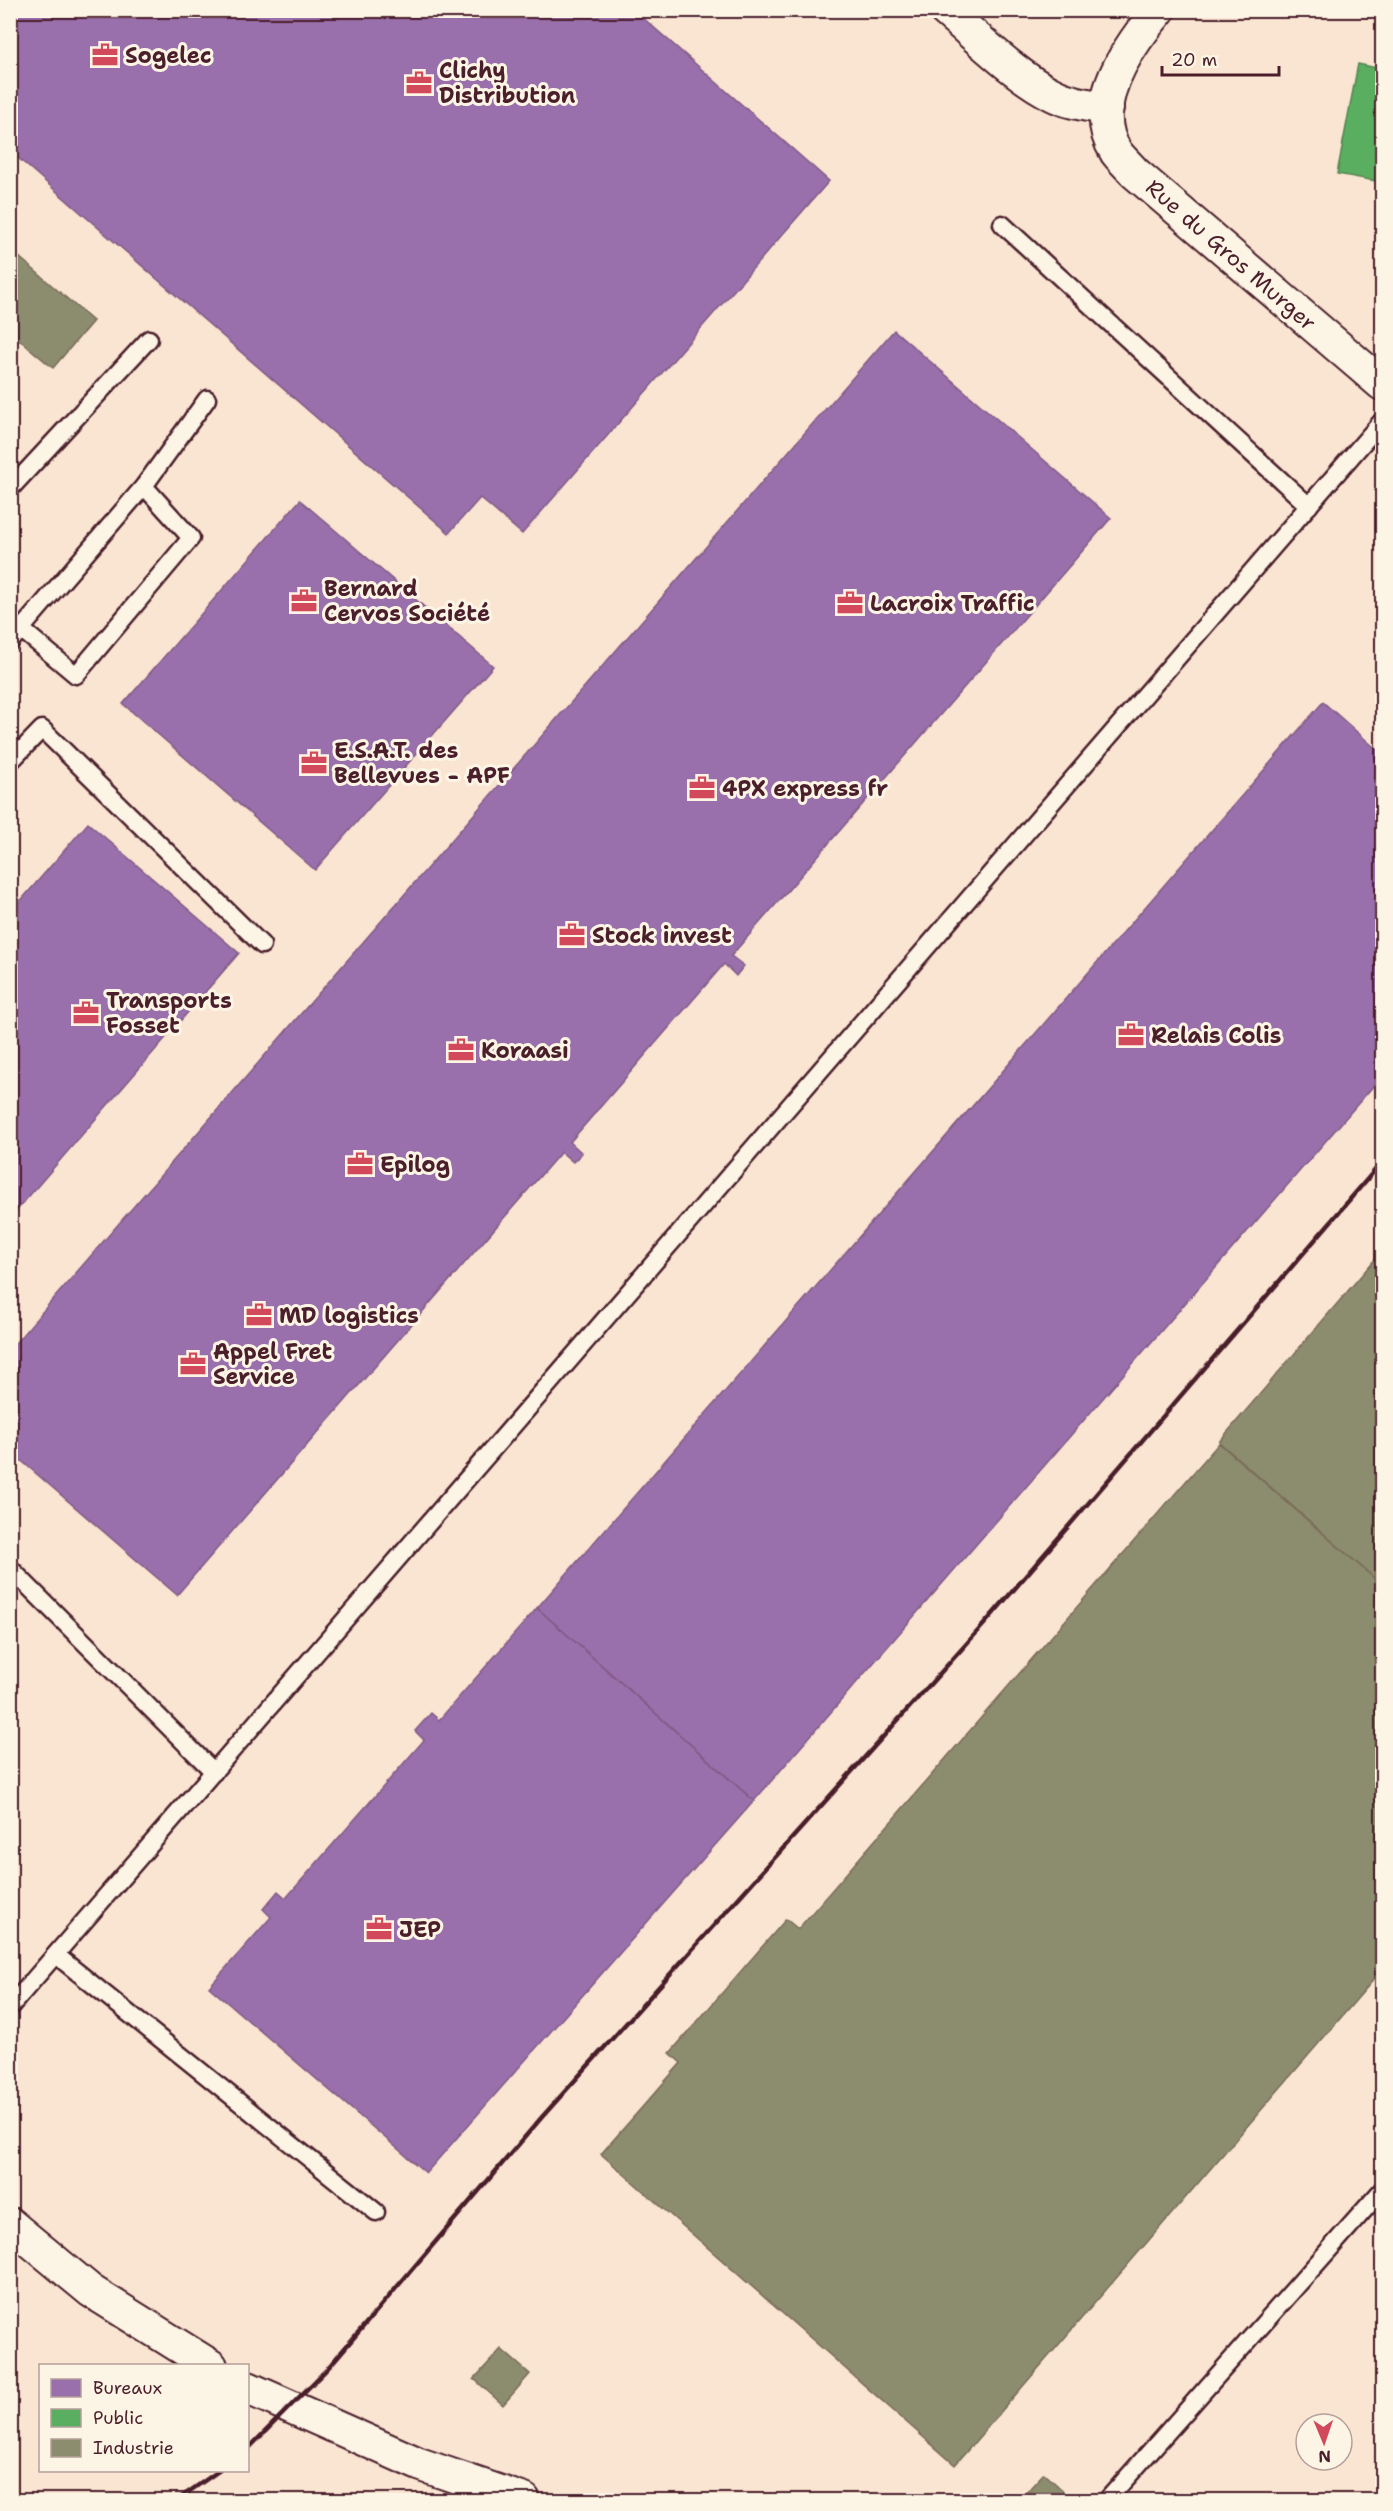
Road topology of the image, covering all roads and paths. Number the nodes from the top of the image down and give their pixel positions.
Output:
1 (945, 10) edge
2 (1159, 10) edge
3 (1107, 108) junction
4 (1002, 224) dead end
5 (149, 339) dead end
6 (1383, 384) edge
7 (207, 399) dead end
8 (1383, 421) edge
9 (144, 486) junction
10 (10, 489) edge
11 (1309, 506) junction
12 (21, 629) junction
13 (10, 642) edge
14 (10, 762) edge
15 (262, 945) dead end
16 (10, 1568) edge
17 (214, 1772) junction
18 (56, 1955) junction
19 (10, 2007) edge
20 (1383, 2190) edge
21 (376, 2211) dead end
22 (10, 2224) edge
23 (208, 2364) edge
24 (249, 2388) edge
25 (525, 2500) edge
26 (1107, 2500) edge

1 - 3 street
2 - 3 street, Rue du Gros Murger
3 - 6 street, Rue du Gros Murger
4 - 11 lane
5 - 10 lane
7 - 9 lane
8 - 11 lane
9 - 12 lane
9 - 12 lane
11 - 17 lane
12 - 13 lane
14 - 15 lane
16 - 17 lane
17 - 18 lane
18 - 19 lane
18 - 21 lane
20 - 26 lane
22 - 23 street
24 - 25 street

